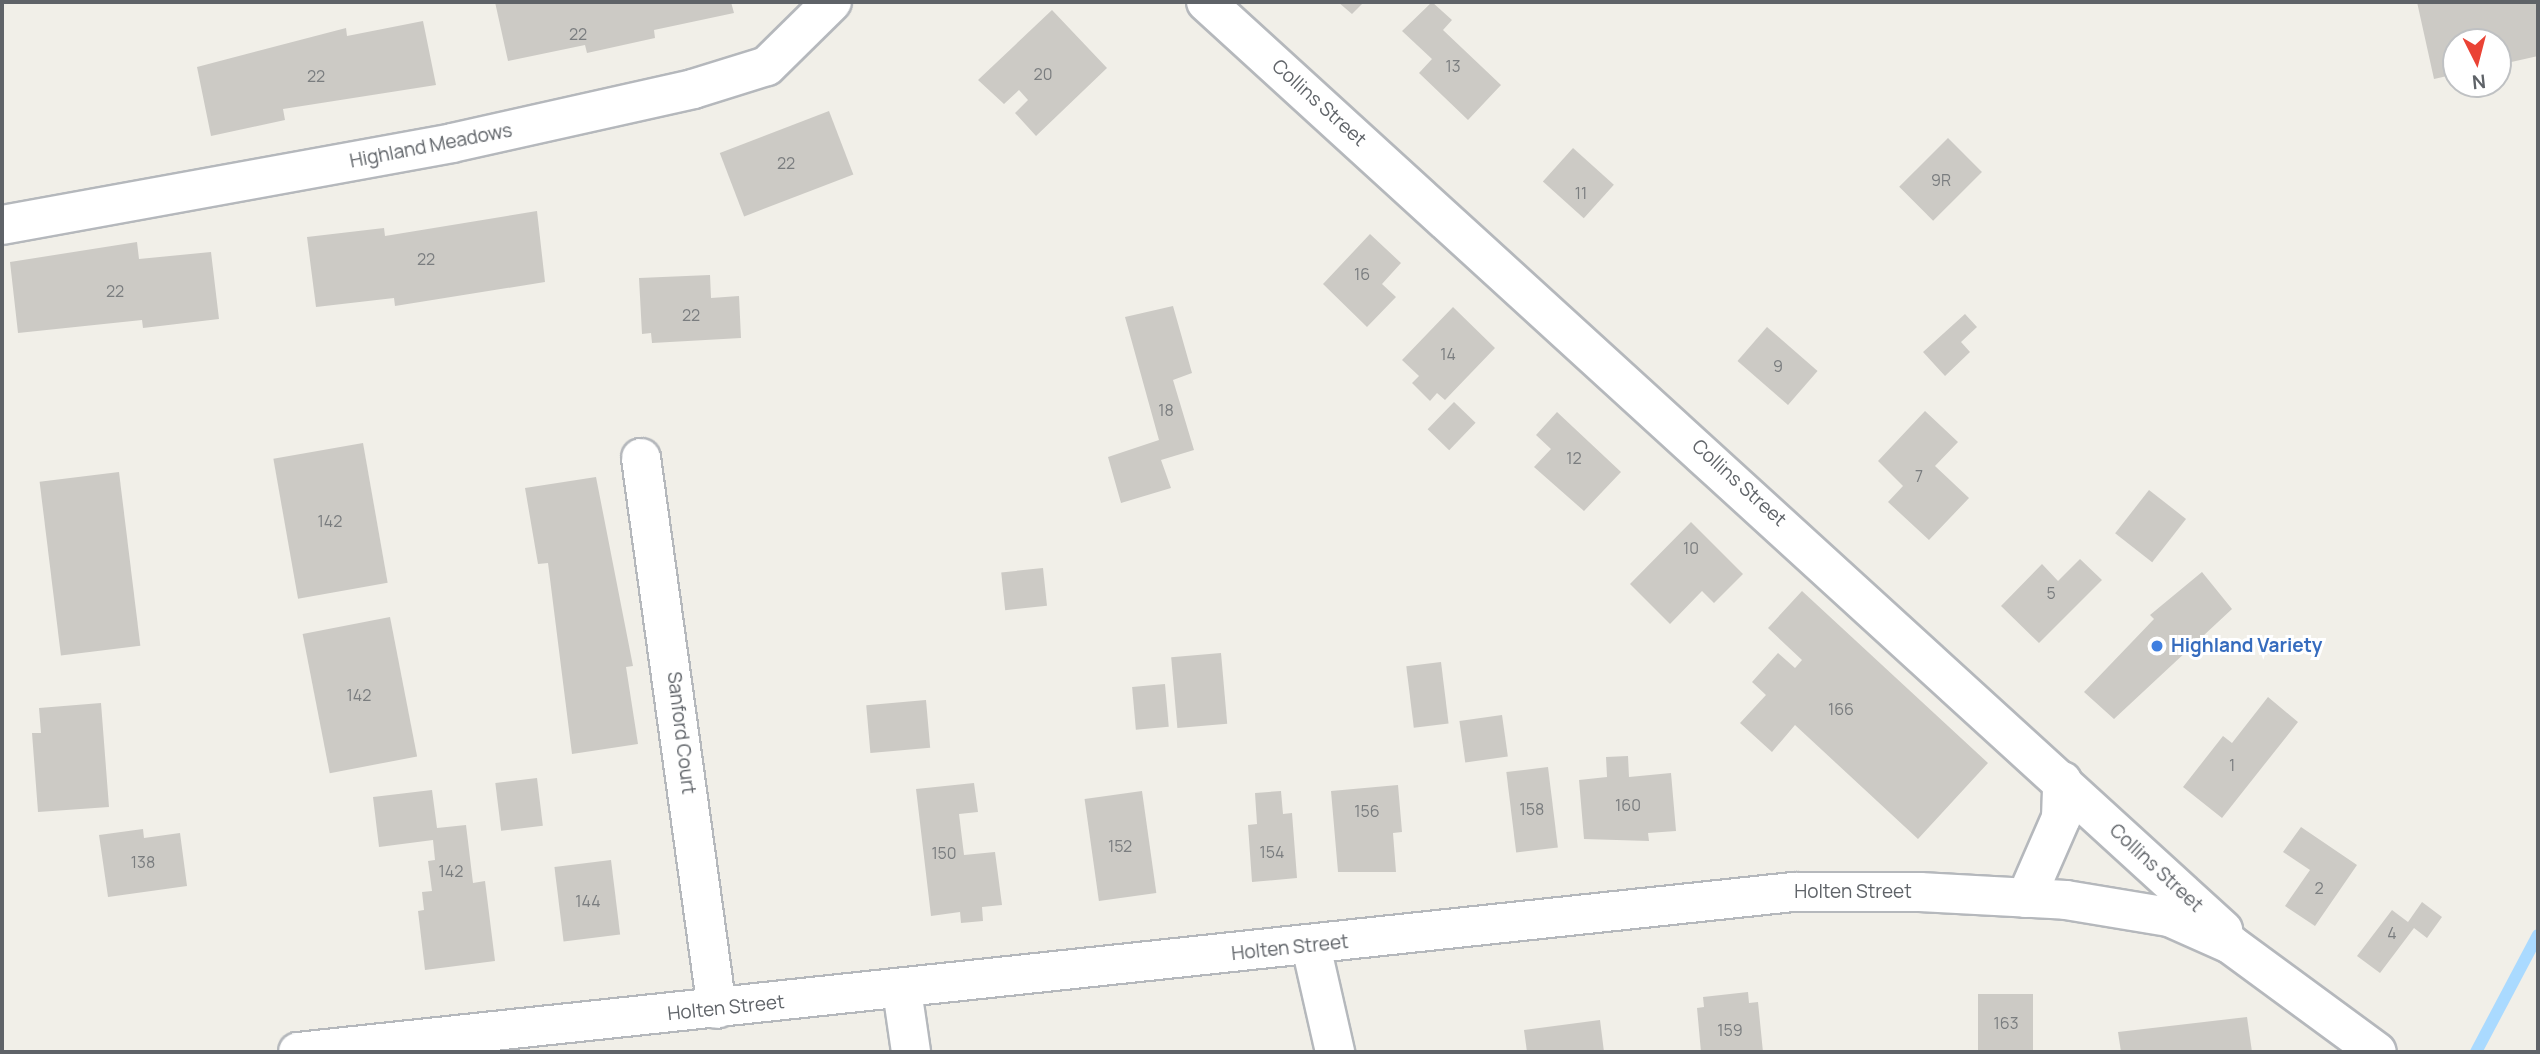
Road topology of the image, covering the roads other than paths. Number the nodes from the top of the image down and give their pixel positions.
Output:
1 (832, 2) edge
2 (1206, 2) edge
3 (2, 225) edge
4 (641, 458) dead end
5 (2062, 781) junction
6 (2026, 898) junction
7 (1311, 946) junction
8 (2267, 971) junction
9 (902, 990) junction
10 (718, 1009) junction
11 (298, 1052) edge
12 (911, 1052) edge
13 (1335, 1052) edge
14 (2377, 1052) edge

1 - 3 main road, Highland Meadows
2 - 5 main road, Collins Street
4 - 10 main road, Sanford Court
5 - 6 main road
5 - 8 main road, Collins Street
6 - 7 main road, Holten Street
6 - 8 main road, Holten Street
7 - 9 main road, Holten Street
7 - 13 main road
8 - 14 main road
9 - 10 main road, Holten Street
9 - 12 main road
10 - 11 main road, Holten Street

